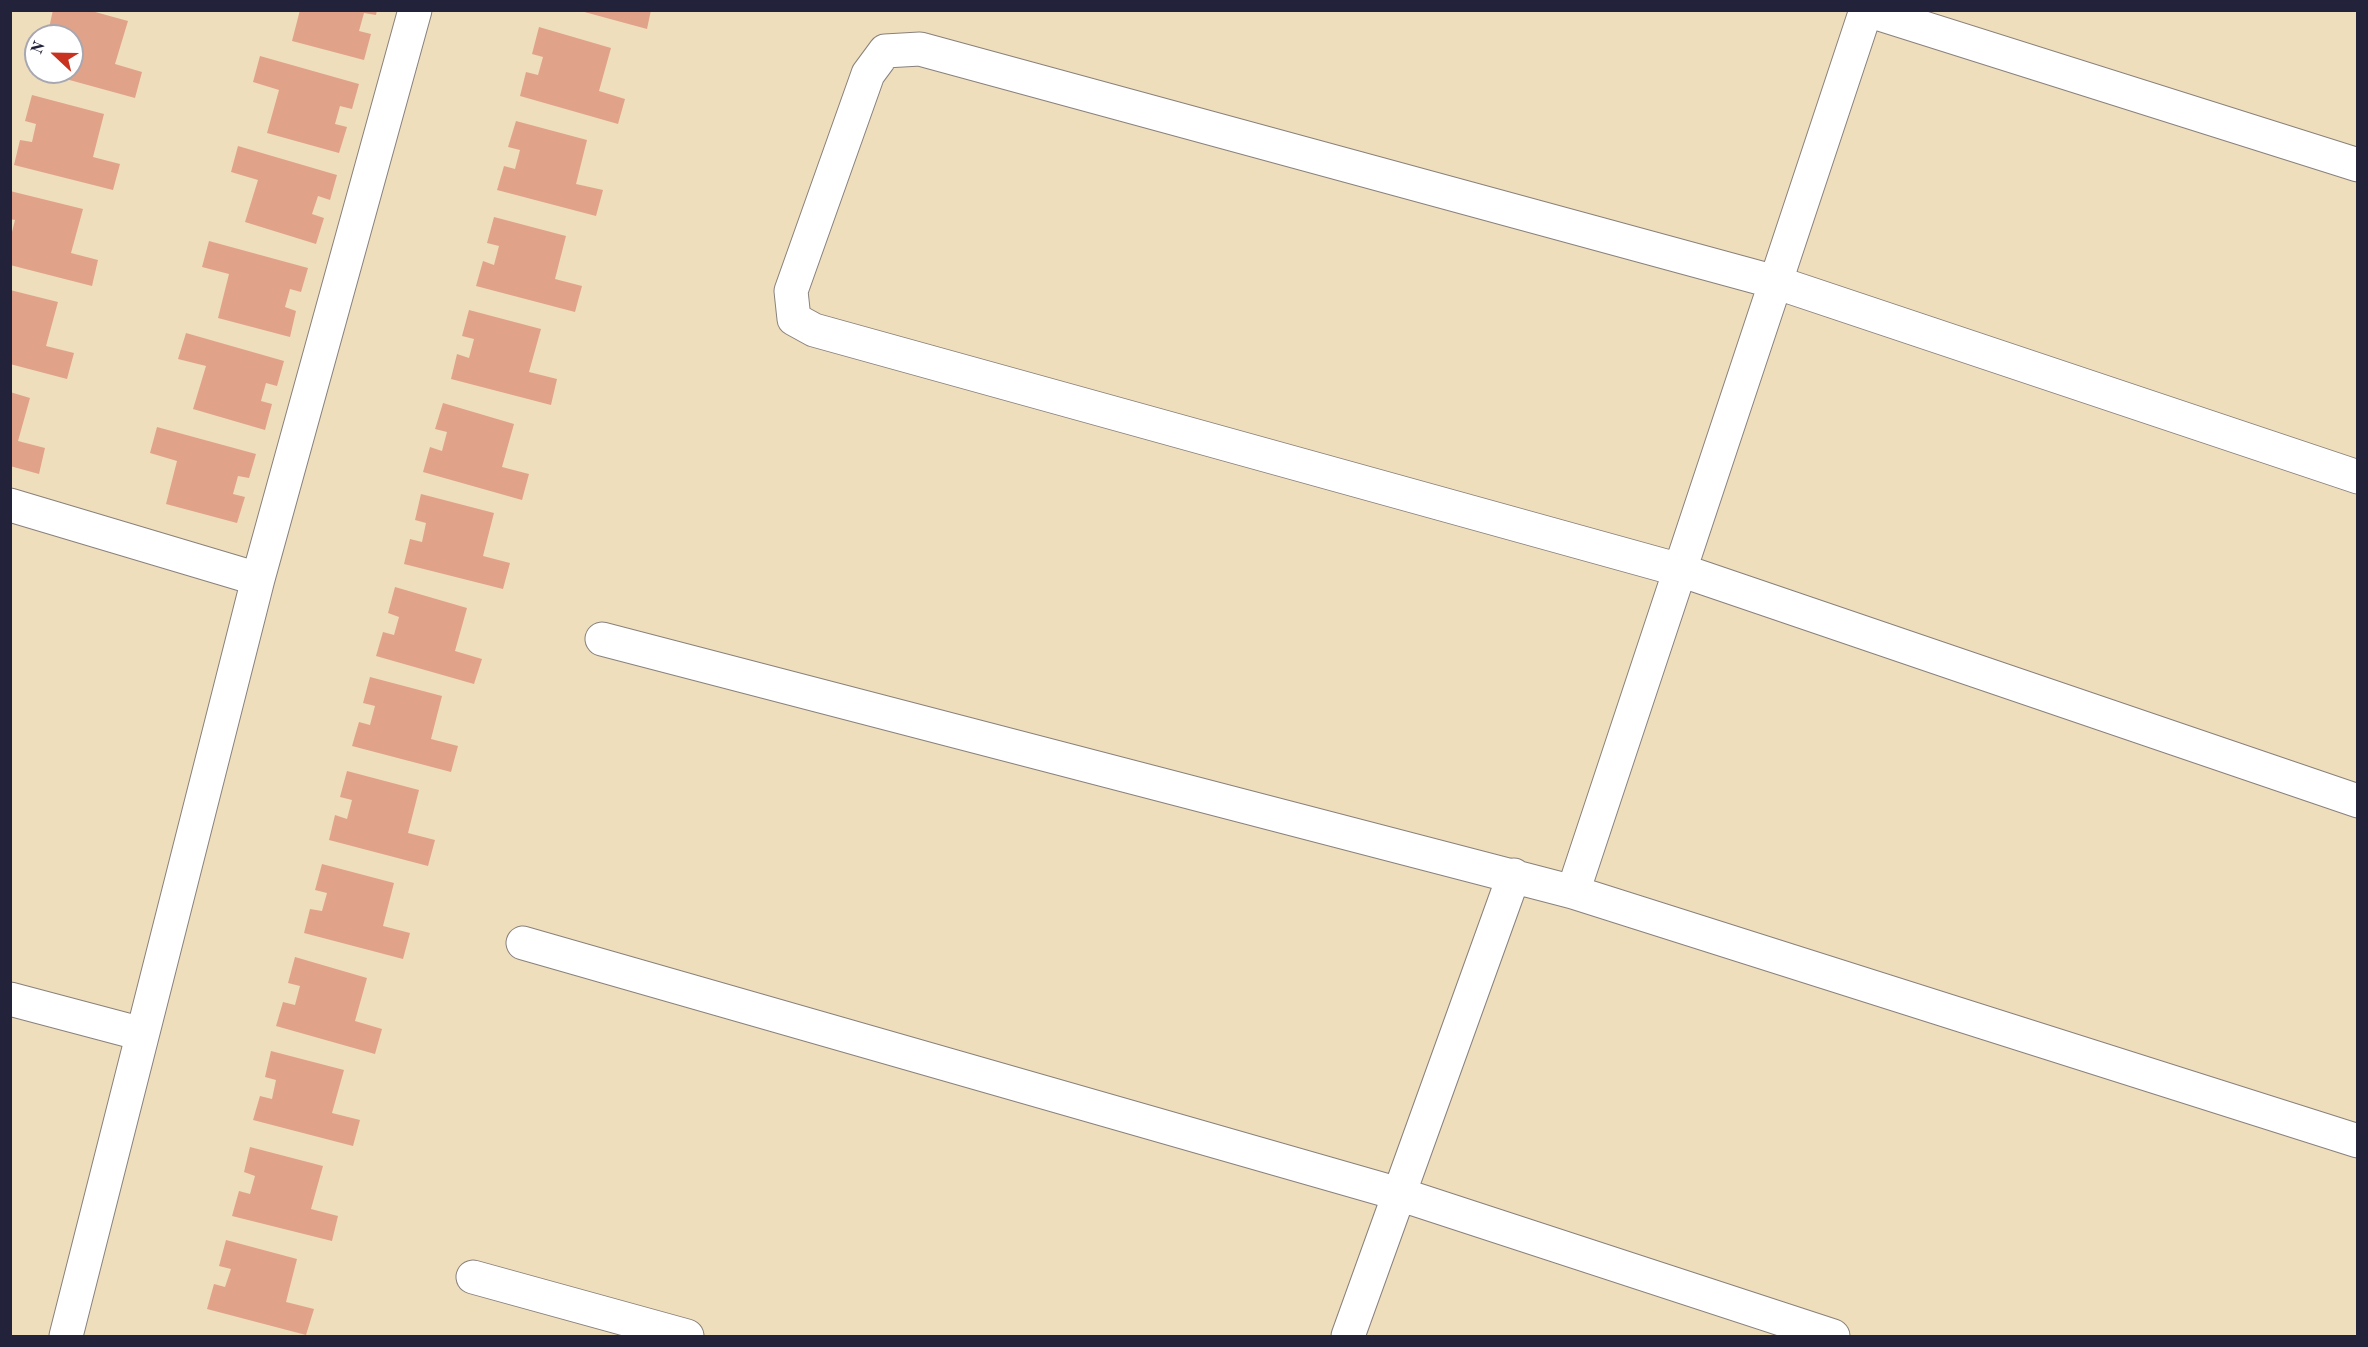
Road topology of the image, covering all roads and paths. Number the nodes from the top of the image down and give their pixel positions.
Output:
1 (416, 10) edge
2 (1867, 10) edge
3 (2358, 165) edge
4 (1775, 282) junction
5 (2358, 477) edge
6 (10, 505) edge
7 (1680, 570) junction
8 (258, 579) junction
9 (602, 639) dead end
10 (2358, 801) edge
11 (1514, 875) junction
12 (1573, 892) junction
13 (523, 943) dead end
14 (10, 999) edge
15 (142, 1034) junction
16 (2358, 1141) edge
17 (1399, 1194) junction
18 (473, 1277) dead end
19 (66, 1336) edge
20 (687, 1336) edge
21 (1348, 1336) edge
22 (1833, 1336) edge

1 - 8 street
2 - 3 street
2 - 4 street
4 - 5 street
4 - 7 street
4 - 7 street
6 - 8 street
7 - 10 street
7 - 12 street
8 - 15 street
9 - 11 street
11 - 12 street
11 - 17 street
12 - 16 street
13 - 17 street
14 - 15 street
15 - 19 street
17 - 21 street
17 - 22 street
18 - 20 street

